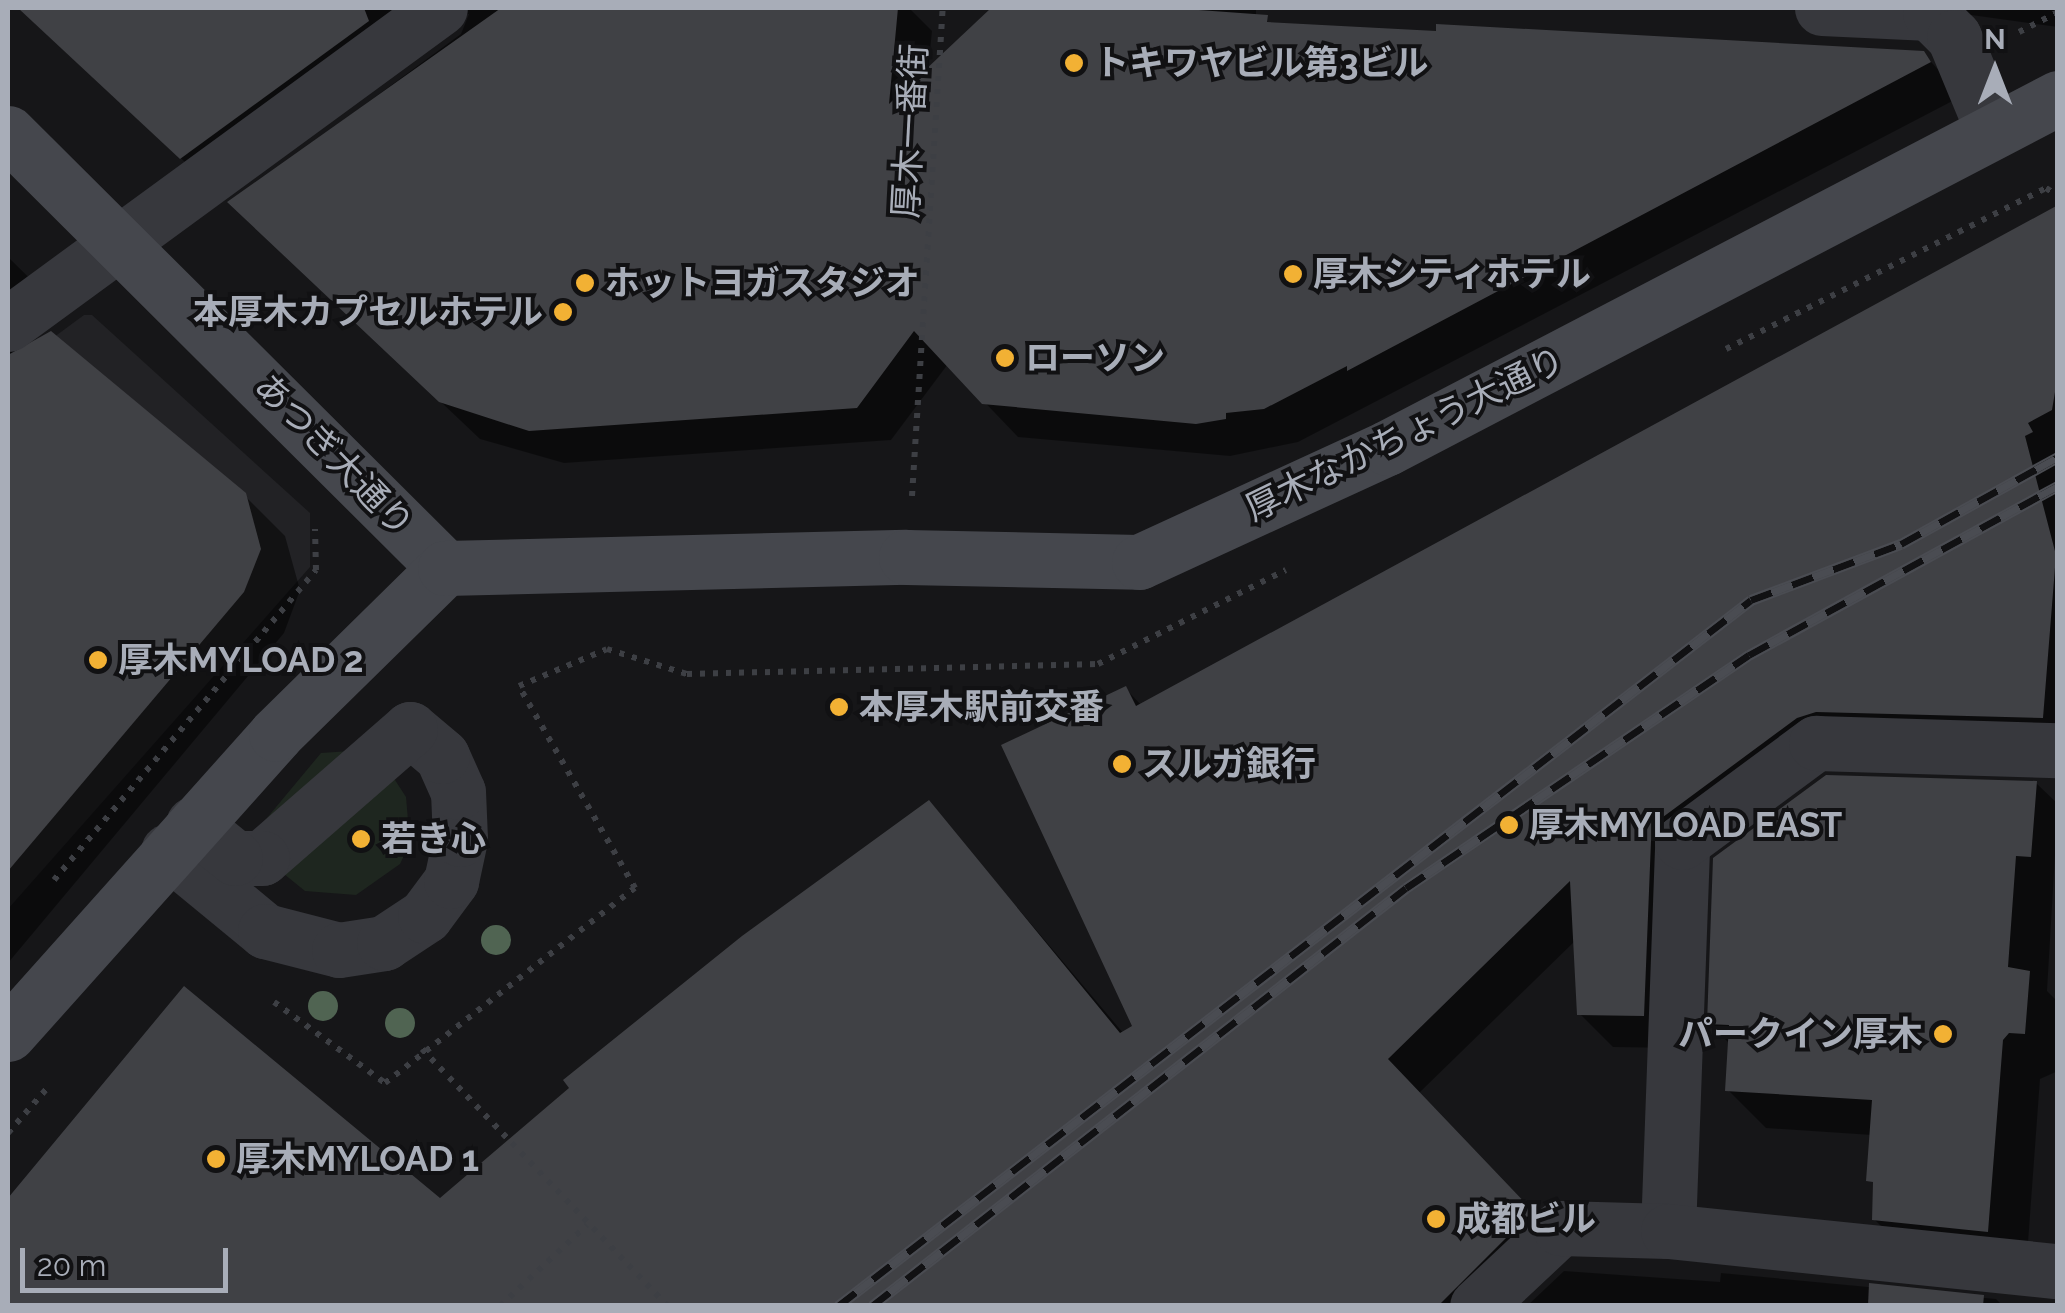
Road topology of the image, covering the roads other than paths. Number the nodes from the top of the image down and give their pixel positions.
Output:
1 (440, 8) edge
2 (1822, 8) edge
3 (2058, 98) edge
4 (1994, 130) junction
5 (8, 132) edge
6 (123, 244) junction
7 (8, 324) edge
8 (444, 568) junction
9 (2058, 750) edge
10 (181, 837) junction
11 (8, 1034) edge
12 (1668, 1232) junction
13 (2058, 1272) edge
14 (1477, 1306) edge

1 - 6 street
2 - 4 street
3 - 4 main road, 厚木なかちょう大通り
4 - 8 main road, 厚木なかちょう大通り
5 - 6 main road, あつぎ大通り
6 - 7 street
6 - 8 main road, あつぎ大通り
8 - 10 main road
9 - 12 street
10 - 10 street
10 - 11 main road
12 - 13 street
12 - 14 street

